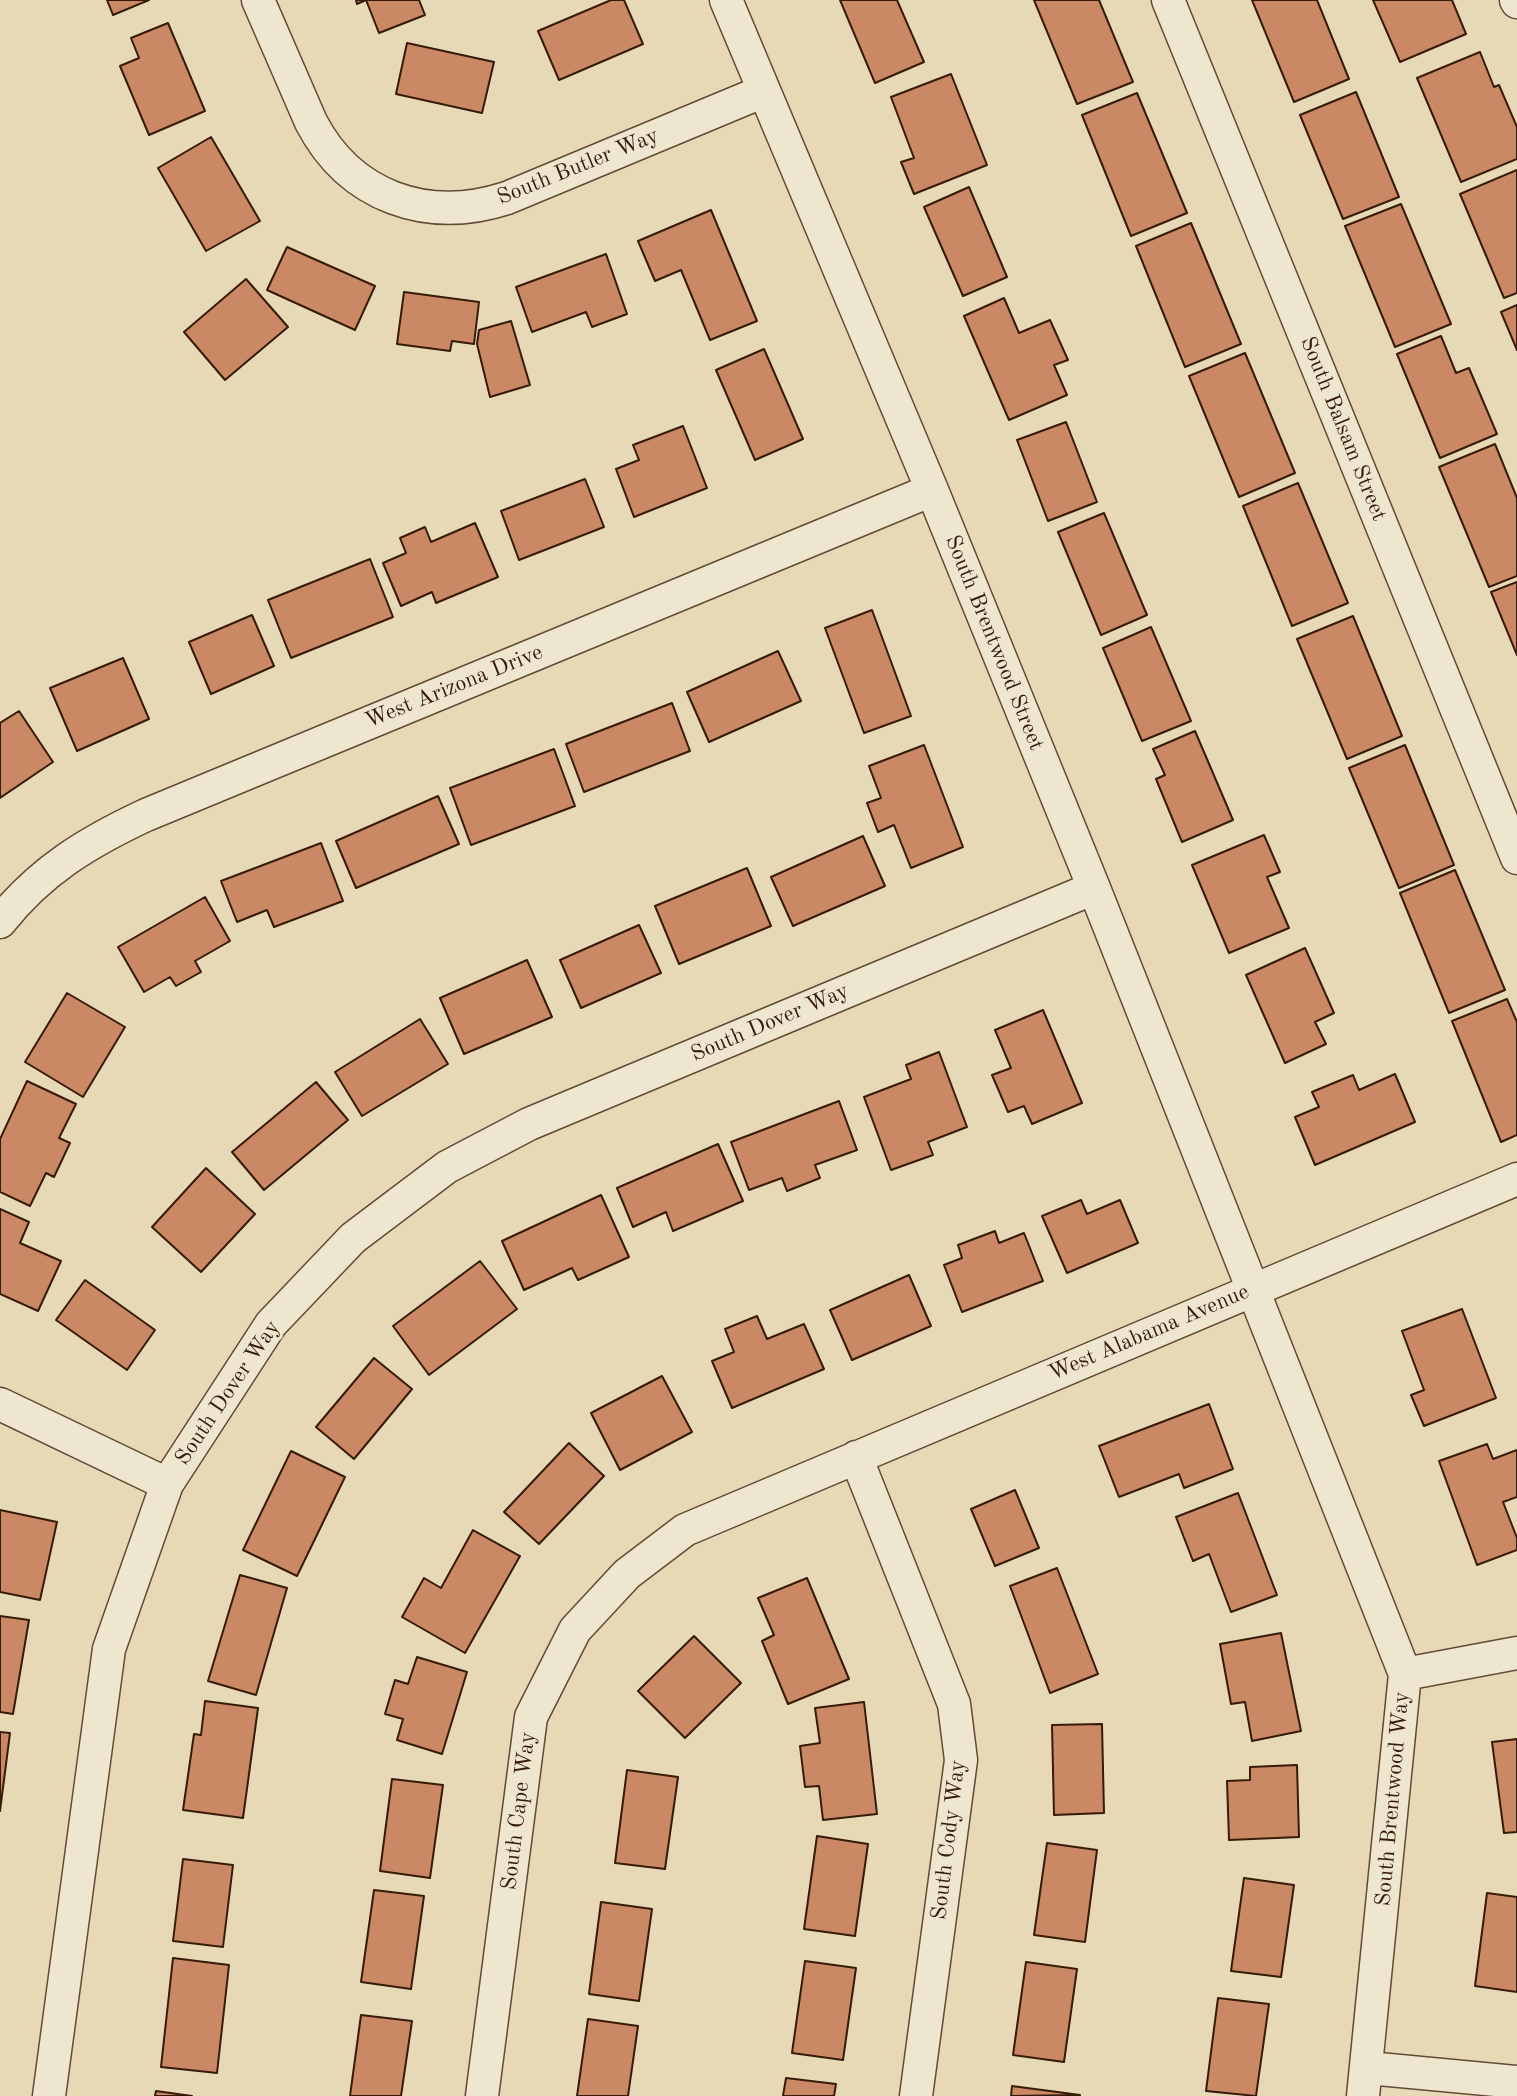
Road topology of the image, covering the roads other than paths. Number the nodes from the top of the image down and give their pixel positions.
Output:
1 (258, 0) edge
2 (726, 0) edge
3 (1168, 0) edge
4 (764, 91) junction
5 (932, 490) junction
6 (1517, 858) edge
7 (1094, 888) junction
8 (0, 922) edge
9 (1517, 1179) edge
10 (1253, 1290) junction
11 (0, 1404) edge
12 (856, 1457) junction
13 (167, 1484) junction
14 (1517, 1653) edge
15 (1405, 1674) junction
16 (1365, 2082) edge
17 (1517, 2082) edge
18 (49, 2096) edge
19 (482, 2096) edge
20 (916, 2096) edge

1 - 4 street, South Butler Way
2 - 4 street, South Brentwood Street
3 - 6 street, South Balsam Street
4 - 5 street, South Brentwood Street
5 - 7 street, South Brentwood Street
5 - 8 street, West Arizona Drive
7 - 10 street, South Brentwood Street
7 - 13 street, South Dover Way
9 - 10 street, West Alabama Avenue
10 - 12 street, West Alabama Avenue
10 - 15 street, South Brentwood Way
11 - 13 street
12 - 19 street, South Cape Way
12 - 20 street, South Cody Way
13 - 18 street, South Dover Way
14 - 15 street
15 - 16 street, South Brentwood Way
16 - 17 street

